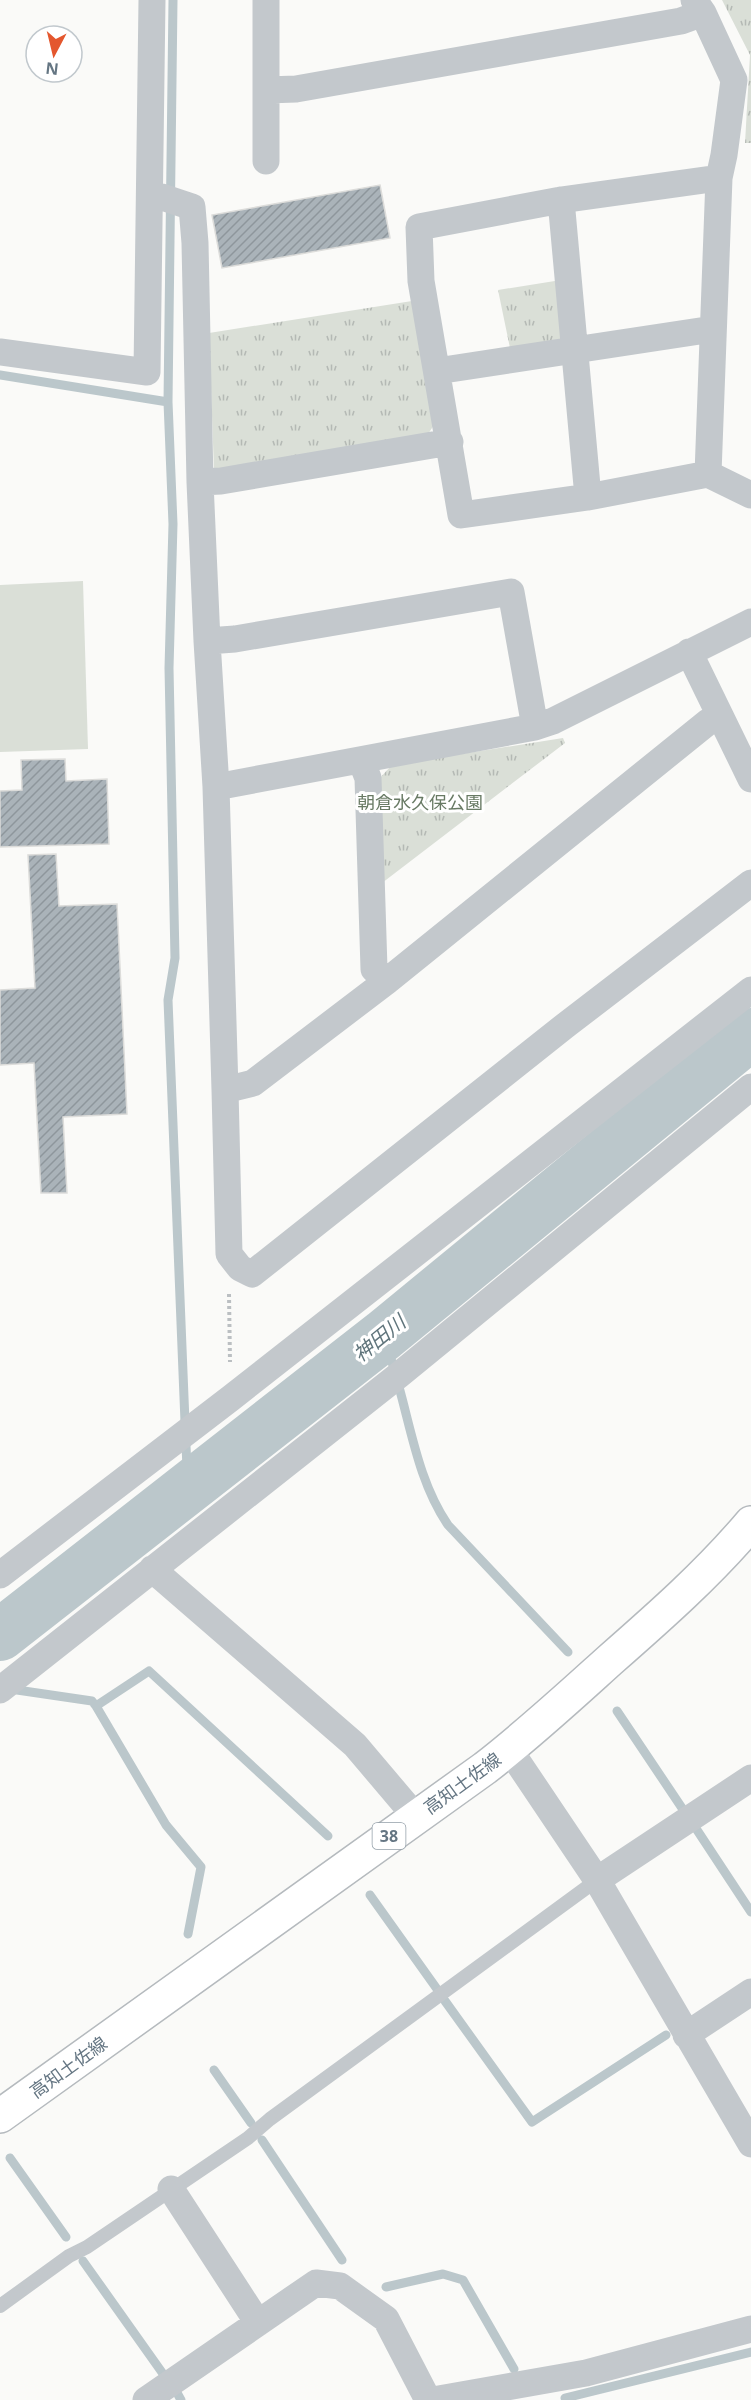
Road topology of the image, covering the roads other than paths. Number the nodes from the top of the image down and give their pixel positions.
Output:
1 (152, 0) edge
2 (266, 0) edge
3 (698, 6) edge
4 (267, 90) junction
5 (266, 161) dead end
6 (719, 178) junction
7 (164, 199) junction
8 (561, 200) junction
9 (713, 329) junction
10 (574, 349) junction
11 (0, 352) edge
12 (437, 371) junction
13 (450, 442) junction
14 (708, 474) junction
15 (201, 482) junction
16 (751, 495) edge
17 (588, 497) junction
18 (751, 622) edge
19 (207, 640) junction
20 (689, 652) junction
21 (718, 716) junction
22 (535, 727) junction
23 (361, 760) junction
24 (751, 779) edge
25 (216, 787) junction
26 (751, 883) edge
27 (387, 981) junction
28 (751, 990) edge
29 (751, 1087) edge
30 (225, 1090) junction
31 (751, 1523) edge
32 (152, 1569) junction
33 (0, 1575) edge
34 (0, 1690) edge
35 (509, 1749) junction
36 (751, 1778) edge
37 (416, 1817) junction
38 (597, 1880) junction
39 (751, 1992) edge
40 (686, 2035) junction
41 (0, 2116) edge
42 (751, 2144) edge
43 (171, 2189) junction
44 (0, 2306) edge
45 (258, 2323) junction
46 (751, 2329) edge
47 (146, 2400) edge
48 (428, 2400) edge
49 (433, 2400) edge

1 - 7 street
2 - 4 street
3 - 4 street
3 - 6 street
4 - 5 street
6 - 8 street
6 - 9 street
7 - 11 street
7 - 15 street
8 - 10 street
8 - 12 street
9 - 10 street
9 - 14 street
10 - 12 street
10 - 17 street
12 - 13 street
13 - 15 street
13 - 17 street
14 - 16 street
14 - 17 street
15 - 19 street
18 - 20 street
19 - 22 street
19 - 25 street
20 - 21 street
20 - 22 street
21 - 24 street
21 - 27 street
22 - 23 street
23 - 25 street
23 - 27 street
25 - 30 street
26 - 30 street
27 - 30 street
28 - 33 street
29 - 32 street
31 - 35 main road, 高知土佐線 / 38
32 - 34 street
32 - 37 street
35 - 37 main road, 高知土佐線 / 38
35 - 38 street
36 - 38 street
37 - 41 main road, 高知土佐線 / 38
38 - 40 street
38 - 43 lane
39 - 40 street
40 - 42 street
43 - 44 lane
43 - 45 street
45 - 47 street
45 - 48 street
46 - 49 street

